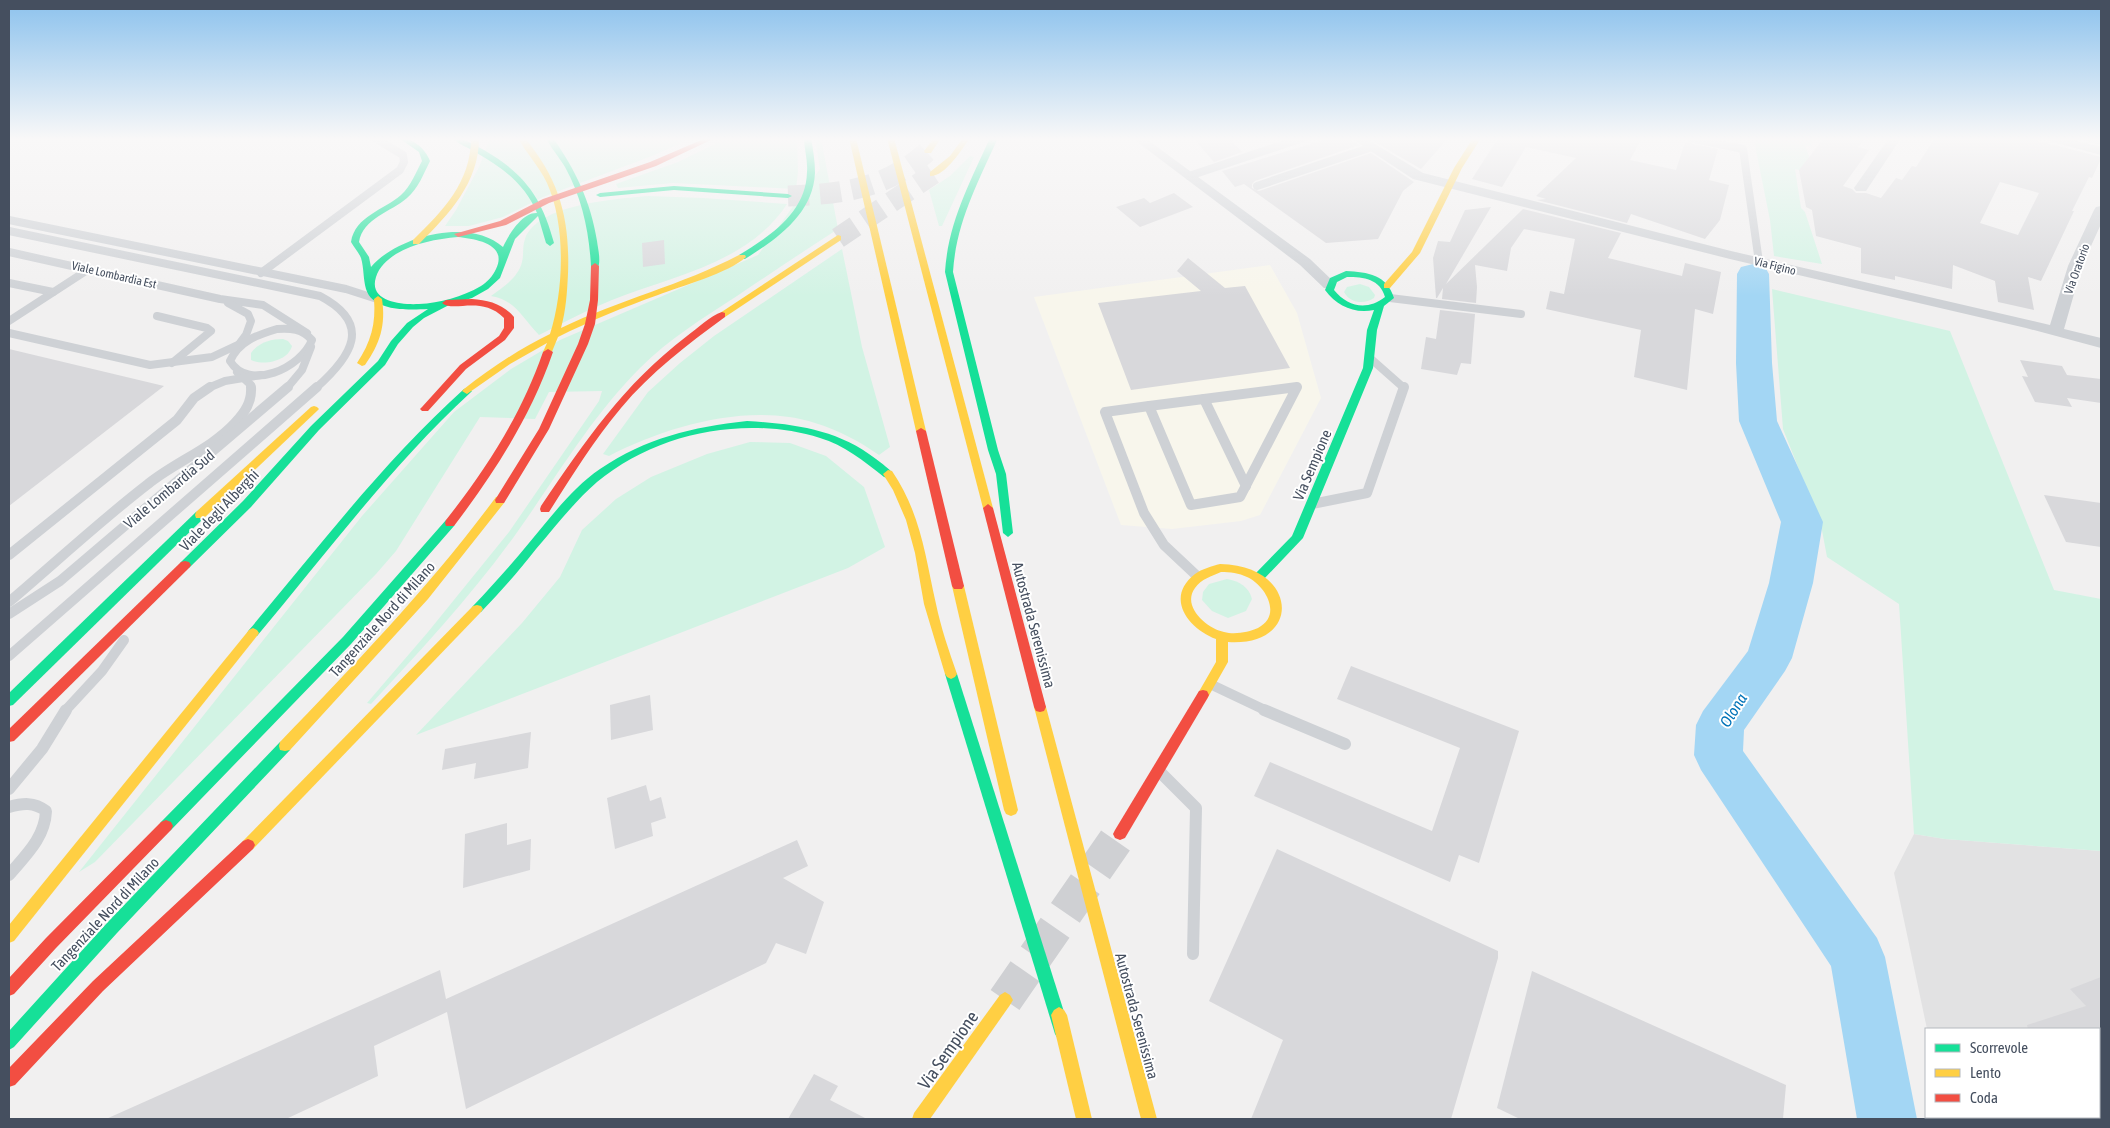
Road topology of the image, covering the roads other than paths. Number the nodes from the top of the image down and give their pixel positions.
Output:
1 (372, 191) edge
2 (409, 191) edge
3 (458, 191) edge
4 (530, 191) edge
5 (554, 191) edge
6 (579, 191) edge
7 (580, 191) edge
8 (582, 191) edge
9 (598, 191) edge
10 (638, 191) edge
11 (702, 191) edge
12 (808, 191) edge
13 (864, 191) edge
14 (904, 191) edge
15 (970, 191) edge
16 (1209, 191) edge
17 (1447, 191) edge
18 (1473, 191) edge
19 (1749, 191) edge
20 (788, 196) tunnel mouth
21 (854, 200) dead end
22 (603, 203) dead end
23 (391, 207) junction
24 (543, 210) junction
25 (2101, 210) edge
26 (9, 220) edge
27 (9, 231) edge
28 (458, 234) junction
29 (370, 235) dead end
30 (838, 238) tunnel mouth
31 (416, 242) junction
32 (384, 243) dead end
33 (606, 244) dead end
34 (550, 251) dead end
35 (9, 252) edge
36 (1416, 253) junction
37 (504, 257) junction
38 (1305, 262) junction
39 (1759, 262) junction
40 (89, 269) junction
41 (261, 273) junction
42 (1346, 274) junction
43 (1364, 274) junction
44 (369, 278) junction
45 (886, 282) junction
46 (9, 283) edge
47 (1330, 285) junction
48 (343, 289) junction
49 (53, 292) junction
50 (299, 292) junction
51 (1388, 292) junction
52 (595, 293) junction
53 (220, 299) junction
54 (378, 299) junction
55 (446, 303) junction
56 (1343, 304) junction
57 (1380, 306) junction
58 (1521, 314) dead end
59 (157, 316) dead end
60 (1352, 318) dead end
61 (9, 321) edge
62 (546, 324) dead end
63 (2056, 331) junction
64 (9, 332) edge
65 (1361, 332) dead end
66 (307, 333) junction
67 (243, 343) junction
68 (2101, 343) edge
69 (311, 347) junction
70 (1371, 355) junction
71 (171, 363) junction
72 (356, 369) dead end
73 (542, 371) junction
74 (240, 375) junction
75 (326, 399) dead end
76 (1204, 399) junction
77 (1149, 406) junction
78 (417, 418) dead end
79 (400, 440) dead end
80 (248, 467) junction
81 (1246, 486) junction
82 (1312, 504) junction
83 (536, 520) dead end
84 (522, 541) dead end
85 (9, 555) edge
86 (299, 576) junction
87 (1196, 576) junction
88 (1259, 577) junction
89 (155, 596) junction
90 (9, 602) edge
91 (9, 614) edge
92 (1222, 637) junction
93 (1022, 638) junction
94 (9, 656) edge
95 (30, 665) dead end
96 (1209, 683) junction
97 (404, 686) junction
98 (9, 701) edge
99 (9, 737) edge
100 (1345, 744) dead end
101 (1157, 770) junction
102 (9, 789) edge
103 (9, 807) edge
104 (1014, 822) dead end
105 (1120, 834) tunnel mouth
106 (9, 875) edge
107 (1027, 880) dead end
108 (9, 936) edge
109 (1193, 954) dead end
110 (9, 989) edge
111 (1005, 1000) tunnel mouth
112 (1063, 1034) junction
113 (9, 1042) edge
114 (9, 1079) edge
115 (920, 1119) edge
116 (1084, 1119) edge
117 (1149, 1119) edge

1 - 41 lane
2 - 23 main road
3 - 31 main road
4 - 34 main road
5 - 73 main road, Tangenziale Nord di Milano
6 - 28 main road
7 - 52 main road, Tangenziale Nord di Milano
8 - 24 main road
9 - 22 main road
10 - 24 main road
11 - 20 main road
12 - 86 main road
13 - 45 main road
14 - 93 main road, Autostrada Serenissima
15 - 93 main road
16 - 38 street
17 - 36 main road
18 - 39 street, Via Figino
19 - 39 lane
21 - 45 main road
23 - 29 main road
23 - 44 main road
24 - 37 main road, Viale degli Alberghi
25 - 63 street, Via Oratorio
26 - 41 lane
27 - 50 lane
28 - 31 main road
28 - 37 main road
30 - 83 main road
31 - 32 main road
31 - 44 main road
33 - 52 main road
35 - 40 lane, Viale Lombardia Est
36 - 43 main road
36 - 51 main road
37 - 55 main road, Viale degli Alberghi
38 - 42 street
38 - 47 street
39 - 63 street, Via Figino
40 - 49 lane
40 - 53 lane, Viale Lombardia Est
41 - 48 lane
42 - 43 main road
42 - 47 main road
43 - 51 main road
44 - 54 main road
45 - 104 main road
46 - 49 lane
47 - 56 main road
48 - 50 lane
48 - 54 lane
49 - 61 lane
50 - 94 lane
51 - 57 main road
51 - 58 lane
52 - 113 main road, Tangenziale Nord di Milano
53 - 66 lane
53 - 67 lane
54 - 55 main road
54 - 72 main road
55 - 78 main road
55 - 89 main road, Viale degli Alberghi
56 - 57 main road
56 - 60 main road
57 - 70 main road, Via Sempione
59 - 71 lane
62 - 73 main road
63 - 68 street, Via Figino
64 - 71 lane
65 - 70 main road
66 - 67 lane
66 - 69 lane
67 - 71 lane
67 - 74 lane, Viale Lombardia Sud
69 - 74 lane
69 - 91 lane, Viale Lombardia Sud
70 - 82 main road, Via Sempione
70 - 82 lane
73 - 110 main road, Tangenziale Nord di Milano
74 - 85 lane
74 - 90 lane, Viale Lombardia Sud
75 - 80 main road, Viale degli Alberghi
76 - 77 lane
76 - 81 lane
76 - 81 lane
77 - 81 lane
77 - 87 lane
79 - 86 main road
80 - 95 lane
80 - 98 main road, Viale degli Alberghi
82 - 88 main road, Via Sempione
84 - 97 main road
86 - 108 main road
87 - 88 main road
87 - 92 main road
88 - 92 main road
89 - 99 main road, Viale degli Alberghi
89 - 102 lane
92 - 96 main road
93 - 117 main road, Autostrada Serenissima
96 - 100 lane
96 - 101 main road
97 - 112 main road
97 - 114 main road
101 - 105 main road
101 - 109 lane
103 - 106 lane
107 - 112 main road
111 - 115 main road, Via Sempione
112 - 116 main road

